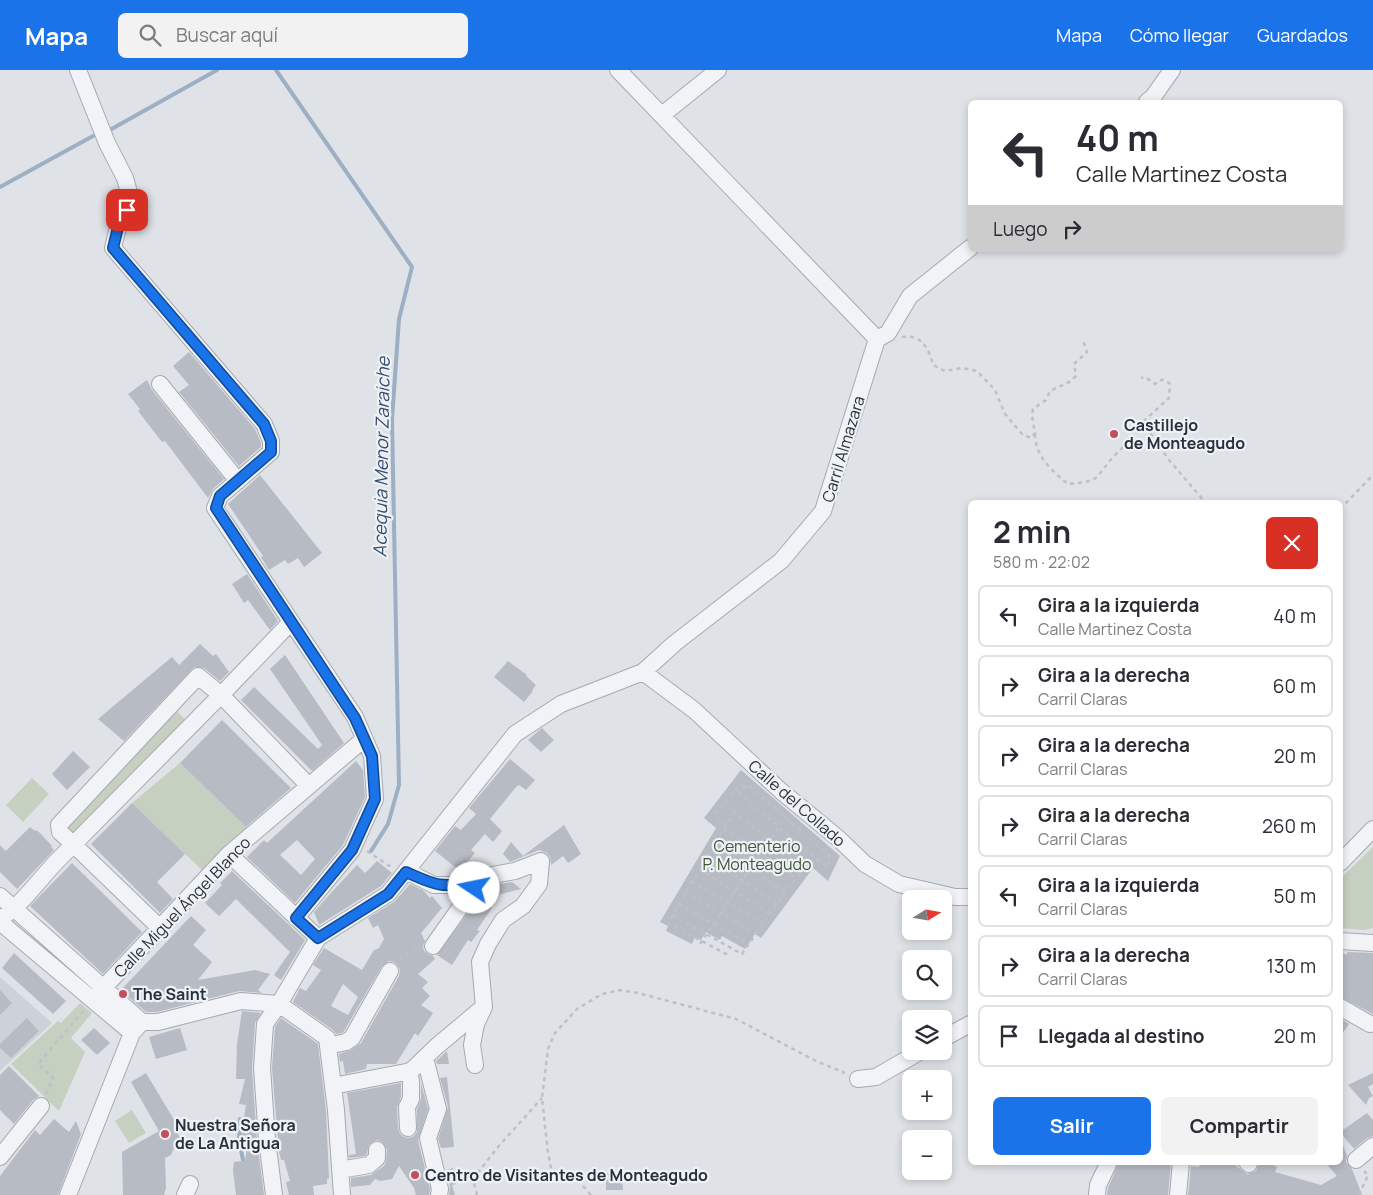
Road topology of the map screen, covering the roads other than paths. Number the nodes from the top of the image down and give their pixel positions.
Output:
1 (78, 70) edge
2 (618, 70) edge
3 (718, 70) edge
4 (1172, 70) edge
5 (1149, 100) edge
6 (662, 116) junction
7 (968, 250) edge
8 (882, 336) junction
9 (160, 384) dead end
10 (238, 481) junction
11 (291, 622) junction
12 (643, 672) junction
13 (221, 695) junction
14 (364, 738) junction
15 (309, 786) junction
16 (1373, 828) edge
17 (74, 845) junction
18 (229, 854) junction
19 (1343, 860) edge
20 (404, 874) junction
21 (473, 880) junction
22 (0, 896) edge
23 (968, 897) edge
24 (14, 909) junction
25 (296, 918) junction
26 (0, 921) edge
27 (159, 927) junction
28 (318, 938) junction
29 (1343, 941) edge
30 (1373, 943) edge
31 (426, 946) road end
32 (390, 970) road end
33 (98, 994) junction
34 (279, 1004) junction
35 (484, 1007) junction
36 (1343, 1009) edge
37 (1370, 1024) dead end
38 (968, 1025) edge
39 (137, 1027) junction
40 (952, 1034) edge
41 (328, 1046) junction
42 (425, 1058) junction
43 (905, 1060) edge
44 (475, 1064) dead end
45 (408, 1071) junction
46 (858, 1079) road end
47 (333, 1086) junction
48 (41, 1106) road end
49 (408, 1128) dead end
50 (1373, 1146) edge
51 (377, 1150) dead end
52 (0, 1157) edge
53 (1356, 1160) road end
54 (1108, 1165) edge
55 (1181, 1165) edge
56 (340, 1170) junction
57 (68, 1195) edge
58 (274, 1195) edge
59 (342, 1195) edge
60 (439, 1195) edge
61 (1096, 1195) edge
62 (1178, 1195) edge

1 - 10 street
2 - 6 street
3 - 6 street
4 - 5 street
6 - 8 street
7 - 8 street, Carril Almazara
8 - 12 street, Carril Almazara
9 - 10 street
10 - 11 street
11 - 13 street
11 - 14 street
12 - 20 street
12 - 23 street, Calle del Collado
13 - 15 street
13 - 17 street
13 - 17 street
14 - 15 street, Calle Miguel Ángel Blanco
14 - 25 street
15 - 18 street, Calle Miguel Ángel Blanco
16 - 19 street
17 - 24 street
17 - 27 street
18 - 25 street
18 - 27 street, Calle Miguel Ángel Blanco
20 - 21 street
20 - 28 street
21 - 31 street
21 - 35 street
22 - 24 street
24 - 26 street
24 - 33 street
25 - 28 street
26 - 33 street
27 - 33 street, Calle Miguel Ángel Blanco
28 - 34 street
29 - 30 street
32 - 41 street
33 - 39 street
34 - 39 street
34 - 41 street
34 - 58 street
35 - 42 street
35 - 44 street
36 - 37 street
38 - 40 street
39 - 57 street
41 - 47 street
42 - 45 street
42 - 60 street
43 - 46 street
45 - 47 street
45 - 49 street
47 - 56 street
48 - 52 street
50 - 53 street
51 - 56 street
54 - 61 street
55 - 62 street
56 - 59 street

